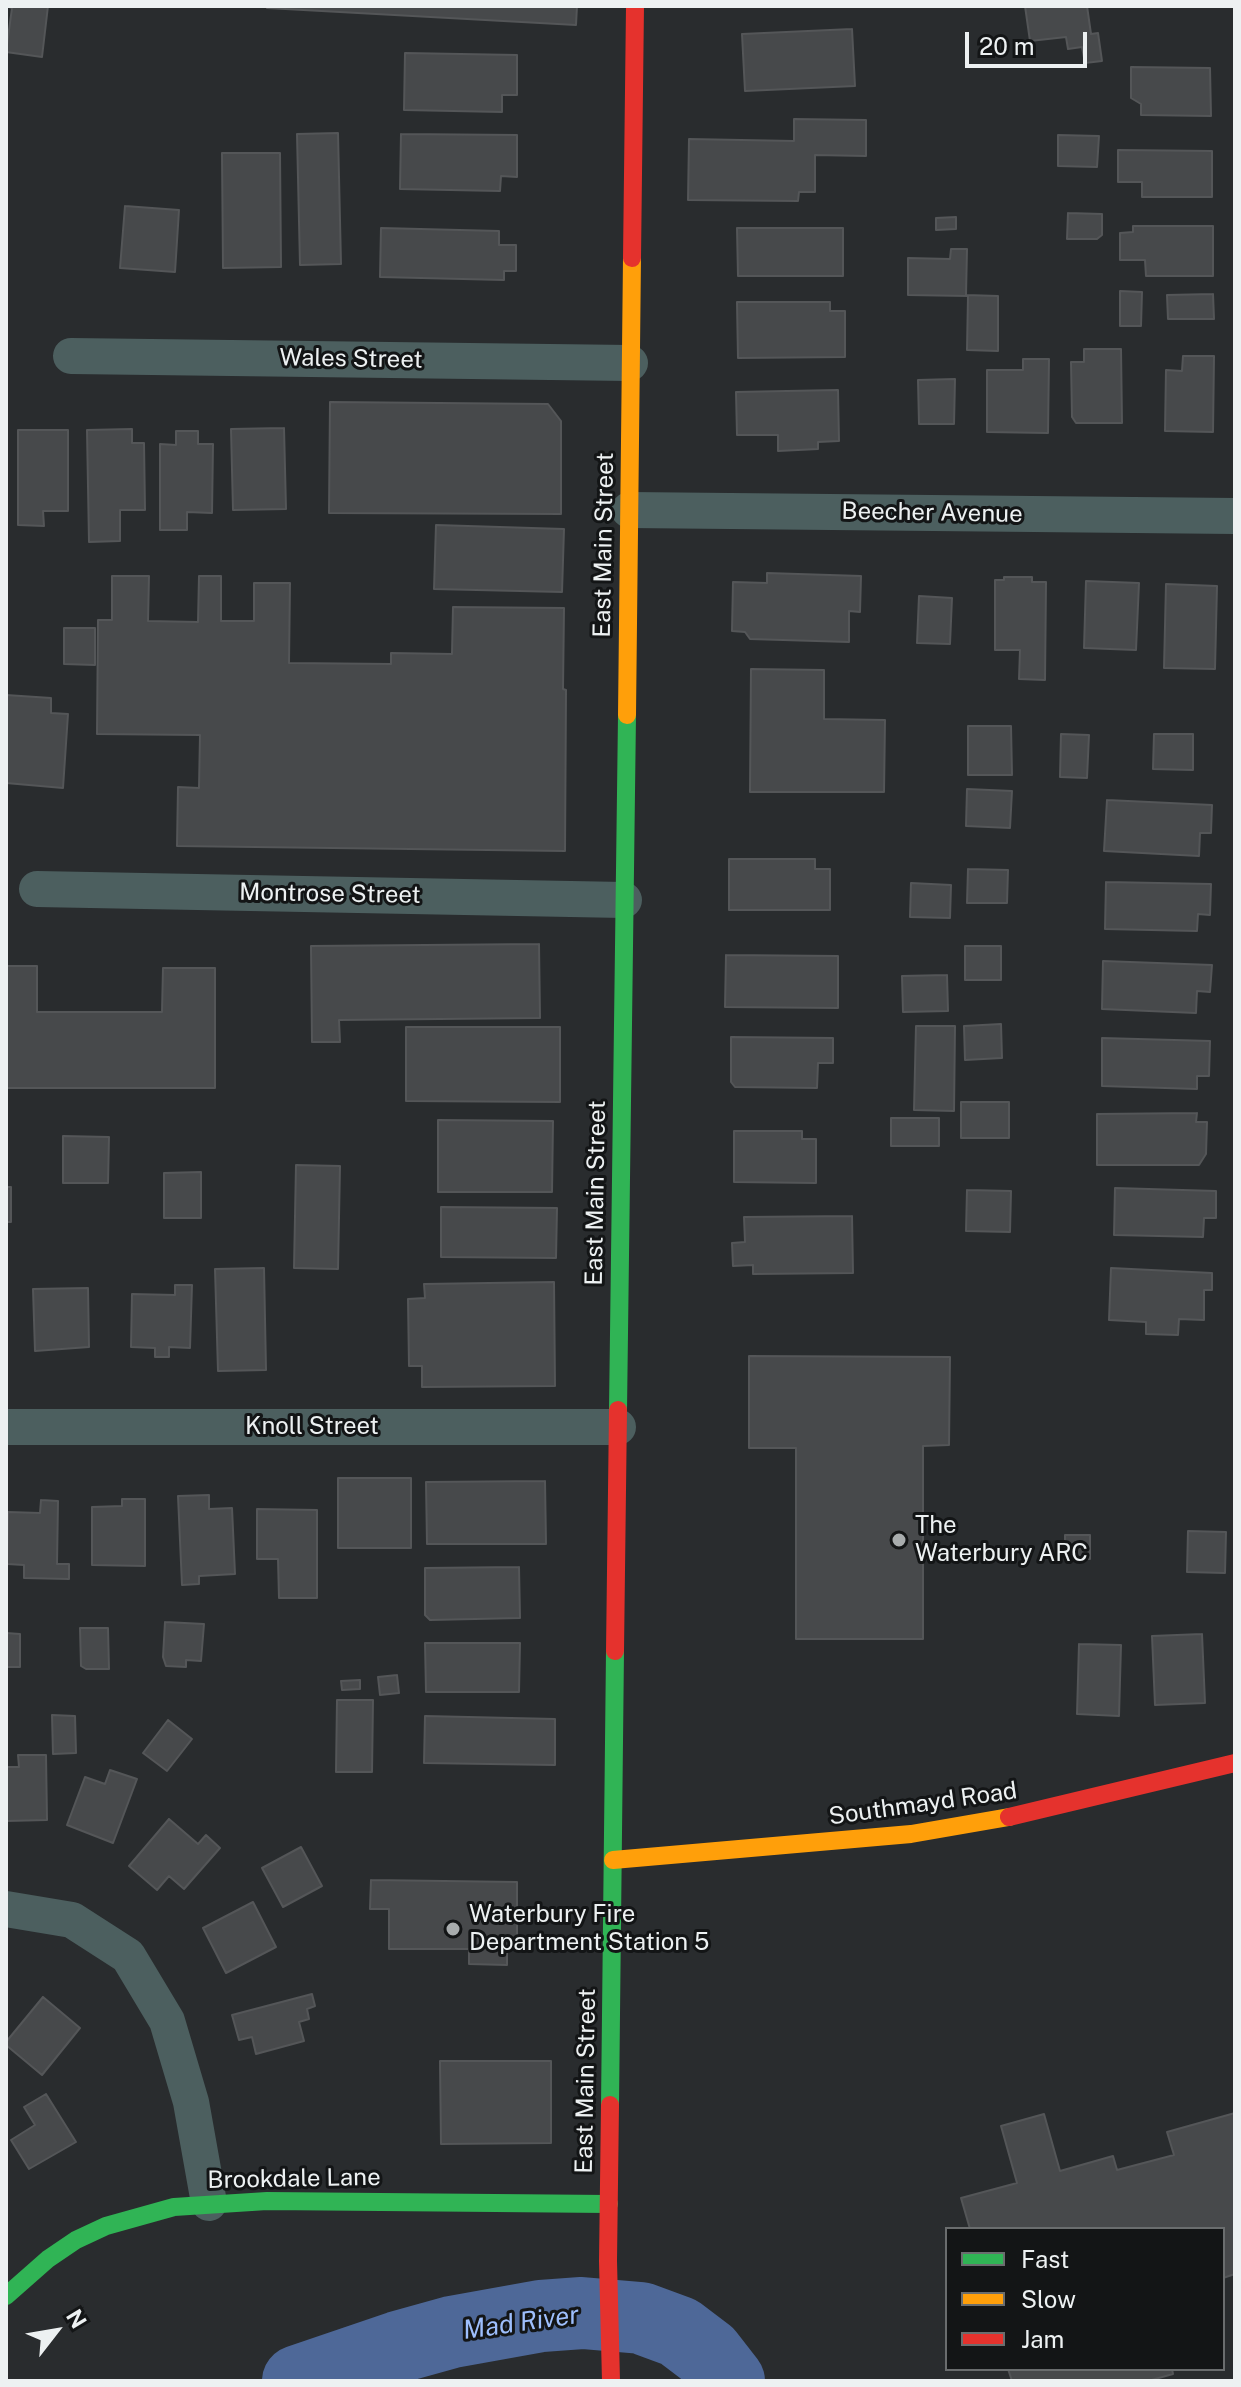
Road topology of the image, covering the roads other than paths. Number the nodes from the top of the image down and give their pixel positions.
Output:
1 (635, 6) edge
2 (71, 356) dead end
3 (630, 363) junction
4 (629, 510) junction
5 (1235, 516) edge
6 (37, 889) dead end
7 (624, 900) junction
8 (6, 1427) edge
9 (618, 1427) junction
10 (1235, 1763) edge
11 (613, 1860) junction
12 (6, 1909) edge
13 (209, 2203) junction
14 (609, 2204) junction
15 (6, 2296) edge
16 (610, 2377) edge

1 - 3 main road, East Main Street
2 - 3 street, Wales Street
3 - 4 main road, East Main Street
4 - 5 street, Beecher Avenue
4 - 7 main road, East Main Street
6 - 7 street, Montrose Street
7 - 9 main road, East Main Street
8 - 9 street, Knoll Street
9 - 11 main road, East Main Street
10 - 11 main road, Southmayd Road
11 - 14 main road, East Main Street
12 - 13 street
13 - 14 main road, Brookdale Lane
13 - 15 main road, Brookdale Lane
14 - 16 main road, East Main Street

